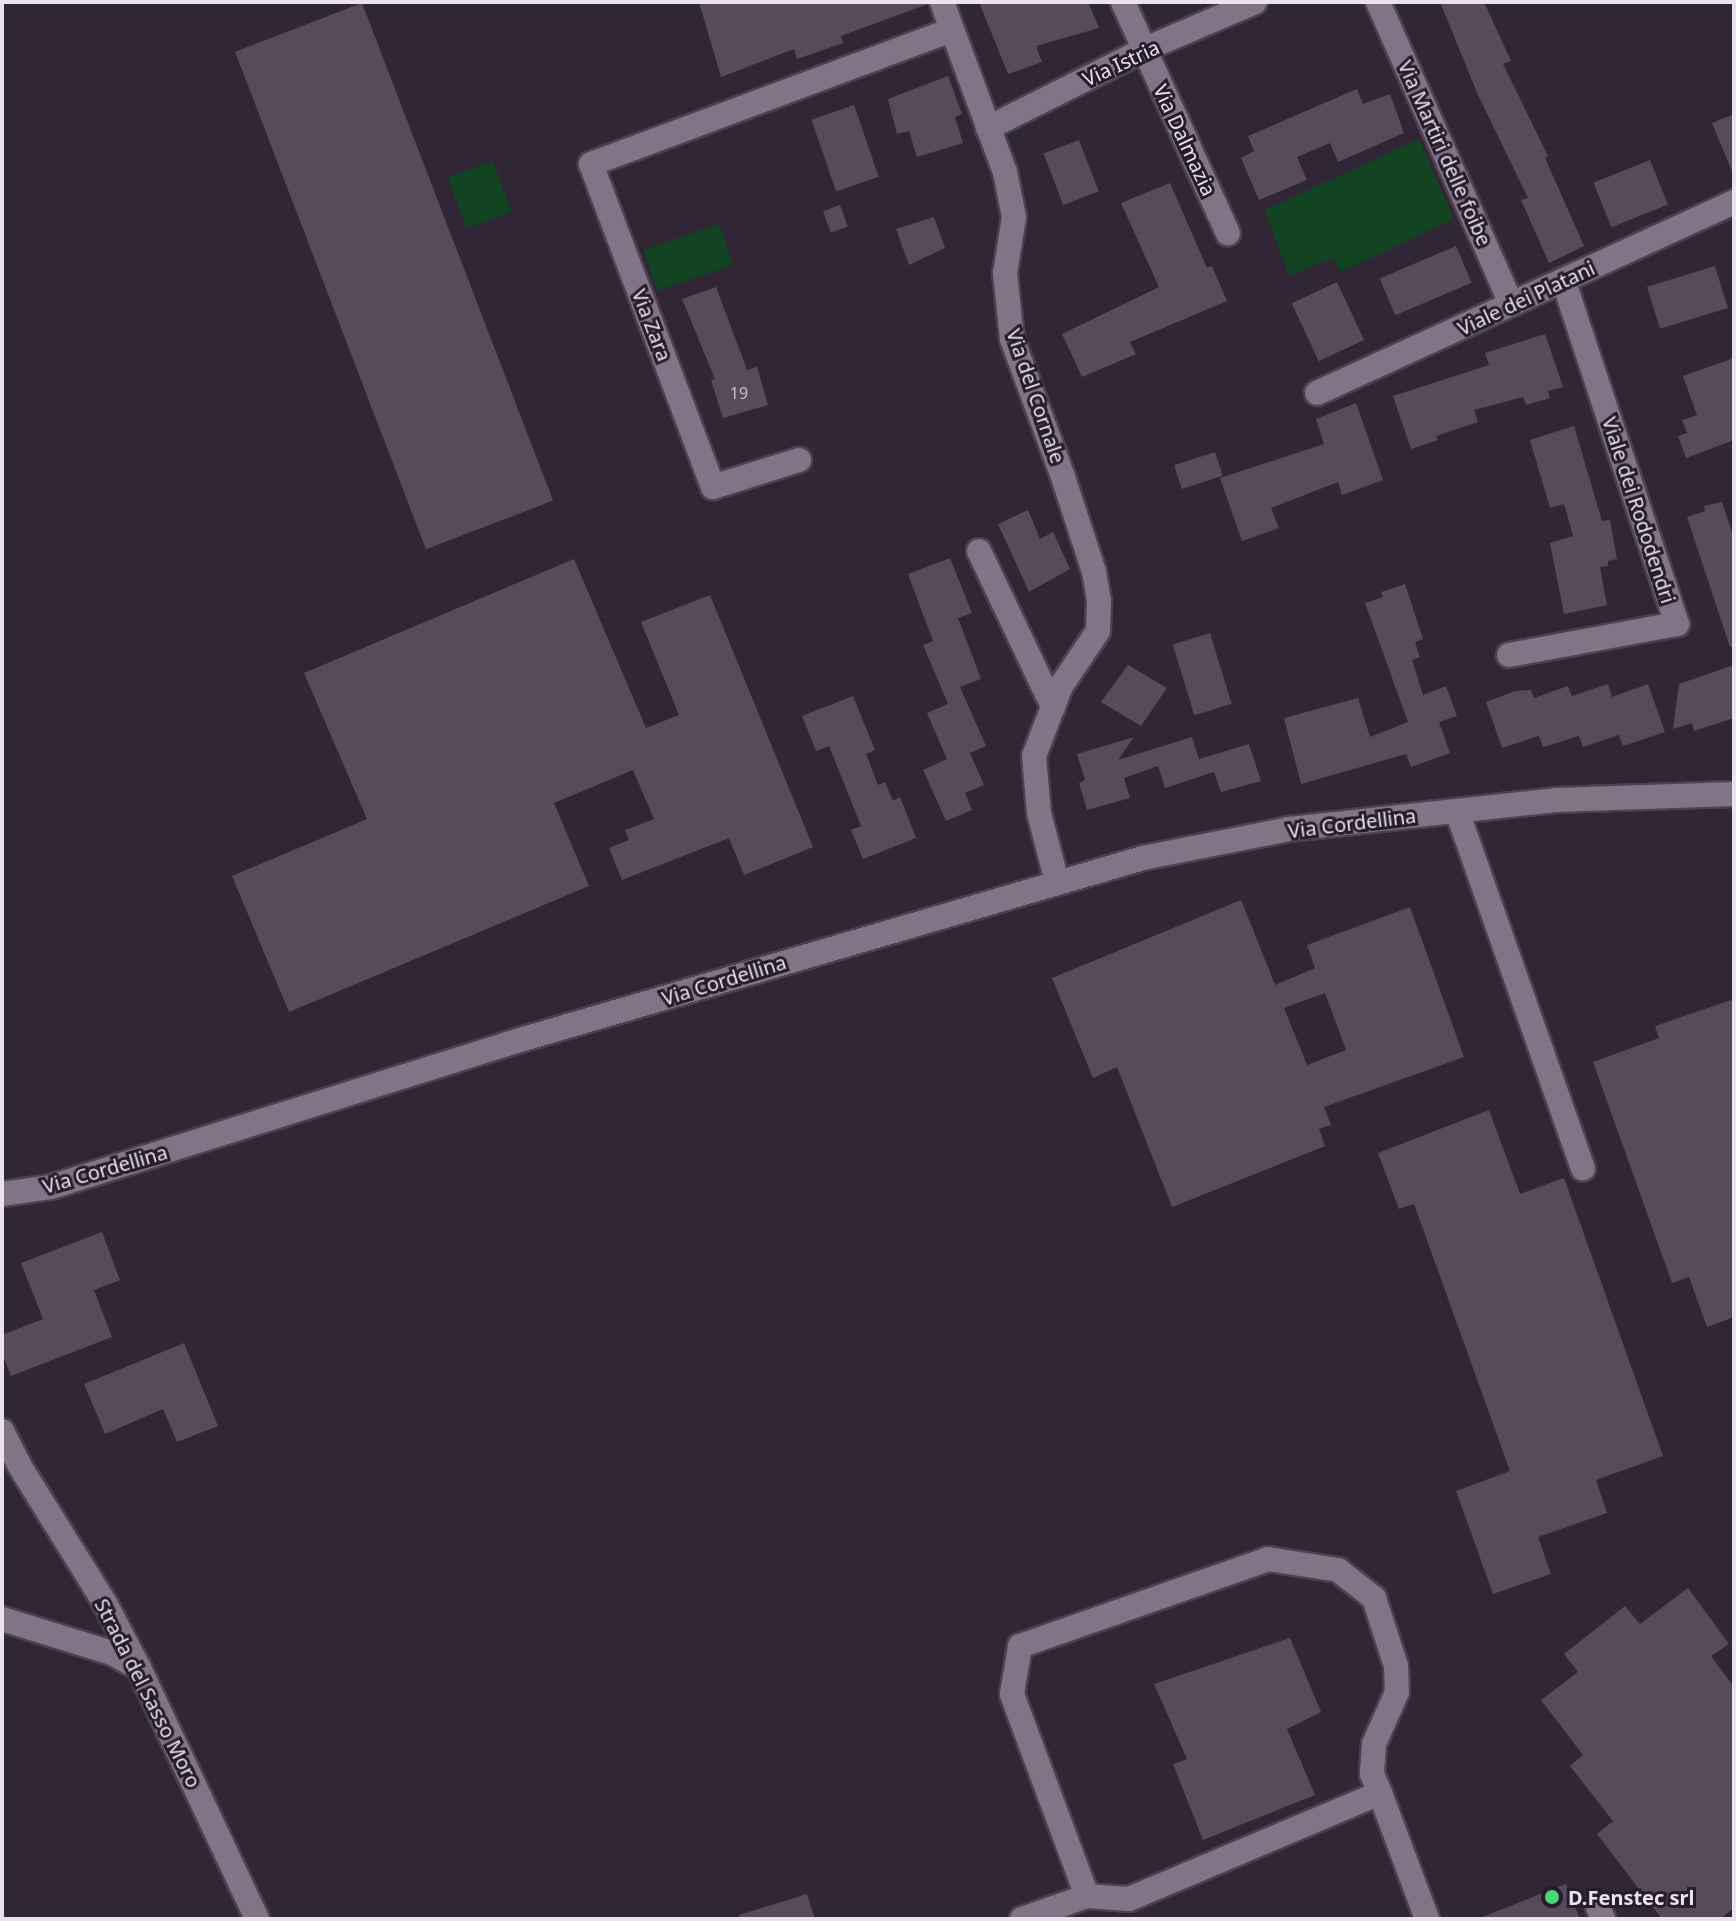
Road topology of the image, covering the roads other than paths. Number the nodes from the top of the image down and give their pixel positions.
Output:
1 (942, 2) edge
2 (1123, 2) edge
3 (1255, 2) edge
4 (1378, 2) edge
5 (951, 30) junction
6 (1144, 50) junction
7 (988, 128) junction
8 (1734, 202) edge
9 (1228, 233) dead end
10 (1563, 280) junction
11 (1511, 304) junction
12 (1317, 393) dead end
13 (799, 460) dead end
14 (979, 551) dead end
15 (1509, 655) dead end
16 (1053, 707) junction
17 (1734, 794) edge
18 (1457, 811) junction
19 (1057, 882) junction
20 (1583, 1168) dead end
21 (2, 1194) edge
22 (2, 1431) edge
23 (2, 1619) edge
24 (139, 1668) junction
25 (1380, 1793) junction
26 (1087, 1896) junction
27 (257, 1919) edge
28 (1022, 1919) edge
29 (1427, 1919) edge

1 - 5 street, Via del Cornale
2 - 6 street, Via Dalmazia
3 - 6 street, Via Istria
4 - 11 street, Via Martiri delle foibe
5 - 7 street, Via del Cornale
5 - 13 street, Via Zara
6 - 7 street, Via Istria
6 - 9 street, Via Dalmazia
7 - 16 street, Via del Cornale
8 - 10 street, Viale dei Platani
10 - 11 street, Viale dei Platani
10 - 15 street, Viale dei Rododendri
11 - 12 street, Viale dei Platani
14 - 16 street
16 - 19 street, Via del Cornale
17 - 18 street, Via Cordellina
18 - 19 street, Via Cordellina
18 - 20 street
19 - 21 street, Via Cordellina
22 - 24 street, Strada del Sasso Moro
23 - 24 street
24 - 27 street, Strada del Sasso Moro
25 - 26 street
25 - 26 street
25 - 29 street
26 - 28 street

